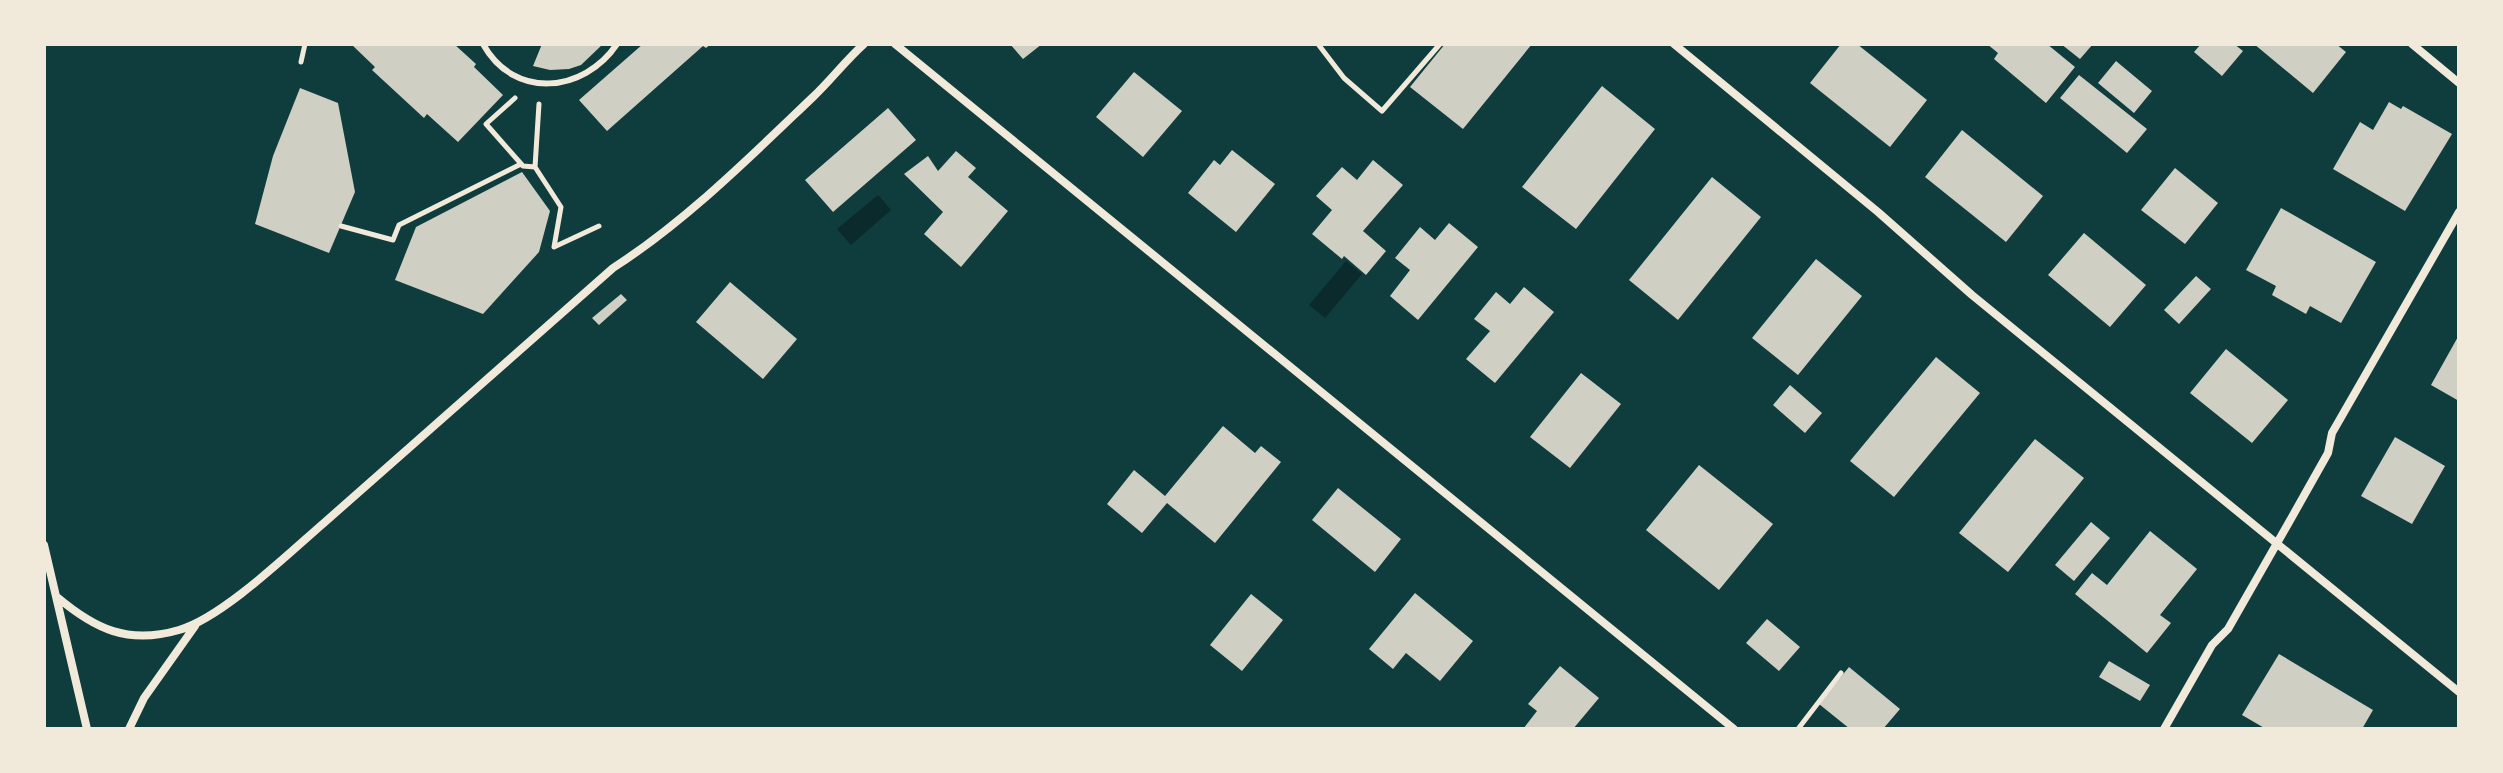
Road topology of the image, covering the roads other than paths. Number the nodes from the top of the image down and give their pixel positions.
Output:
1 (483, 44) edge
2 (617, 44) edge
3 (864, 44) edge
4 (895, 44) edge
5 (1674, 44) edge
6 (2412, 44) edge
7 (2459, 83) edge
8 (2459, 212) edge
9 (44, 545) edge
10 (2276, 545) junction
11 (57, 597) junction
12 (196, 624) junction
13 (2459, 692) edge
14 (87, 729) edge
15 (129, 729) edge
16 (1734, 729) edge
17 (2164, 729) edge

1 - 2 lane
3 - 12 street
4 - 16 street
5 - 10 street
6 - 7 street
8 - 10 street
9 - 11 street
10 - 13 street
10 - 17 street
11 - 12 street
11 - 14 street
12 - 15 street

